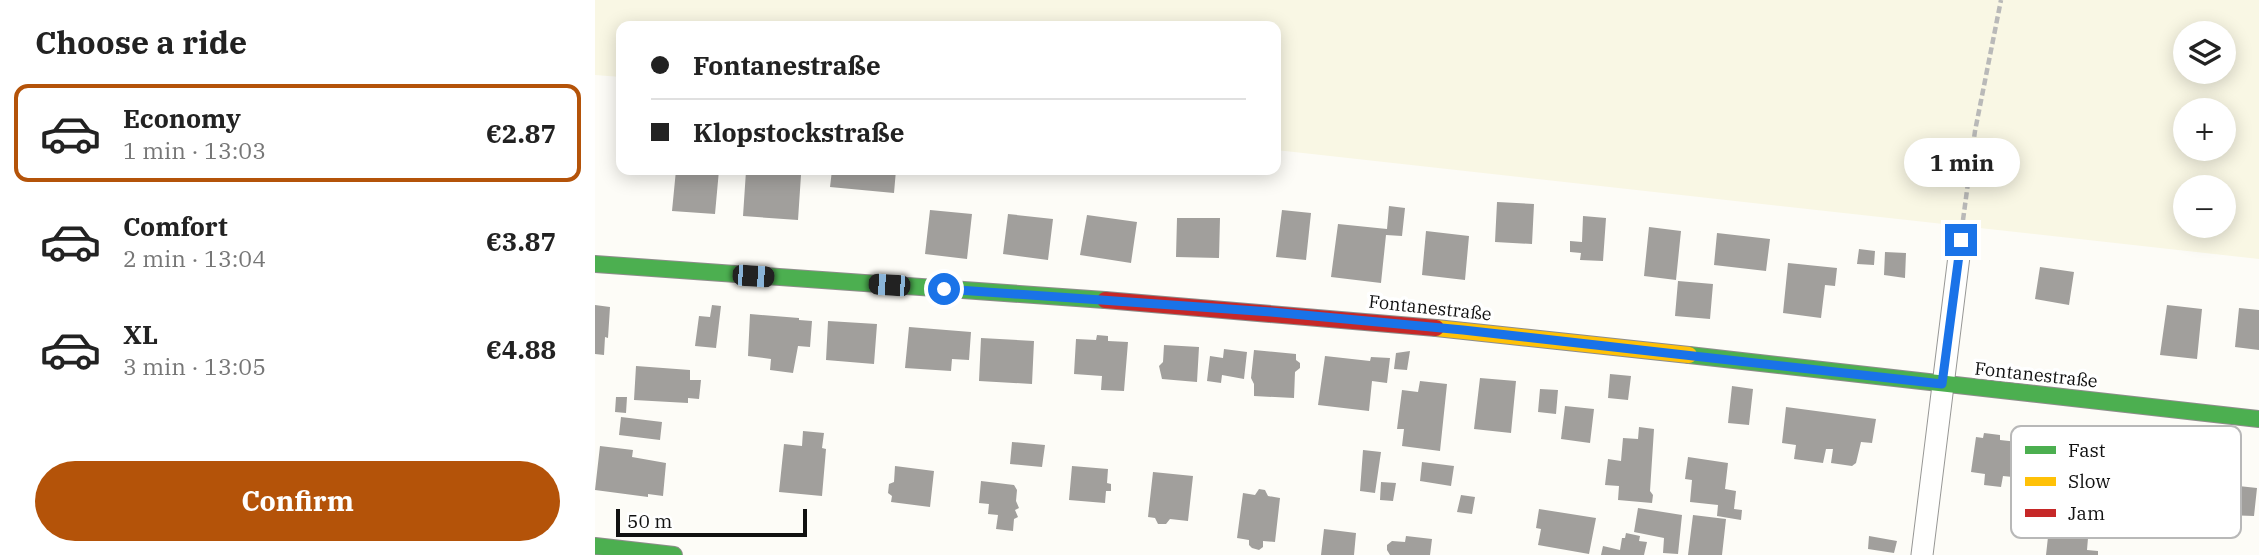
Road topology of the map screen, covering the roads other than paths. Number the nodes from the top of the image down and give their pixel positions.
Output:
1 (1961, 240) road end
2 (595, 264) edge
3 (1942, 384) junction
4 (2259, 419) edge
5 (595, 546) edge
6 (674, 555) edge
7 (1921, 555) edge

1 - 3 street
2 - 3 street, Fontanestraße
3 - 4 street, Fontanestraße
3 - 7 street
5 - 6 street

